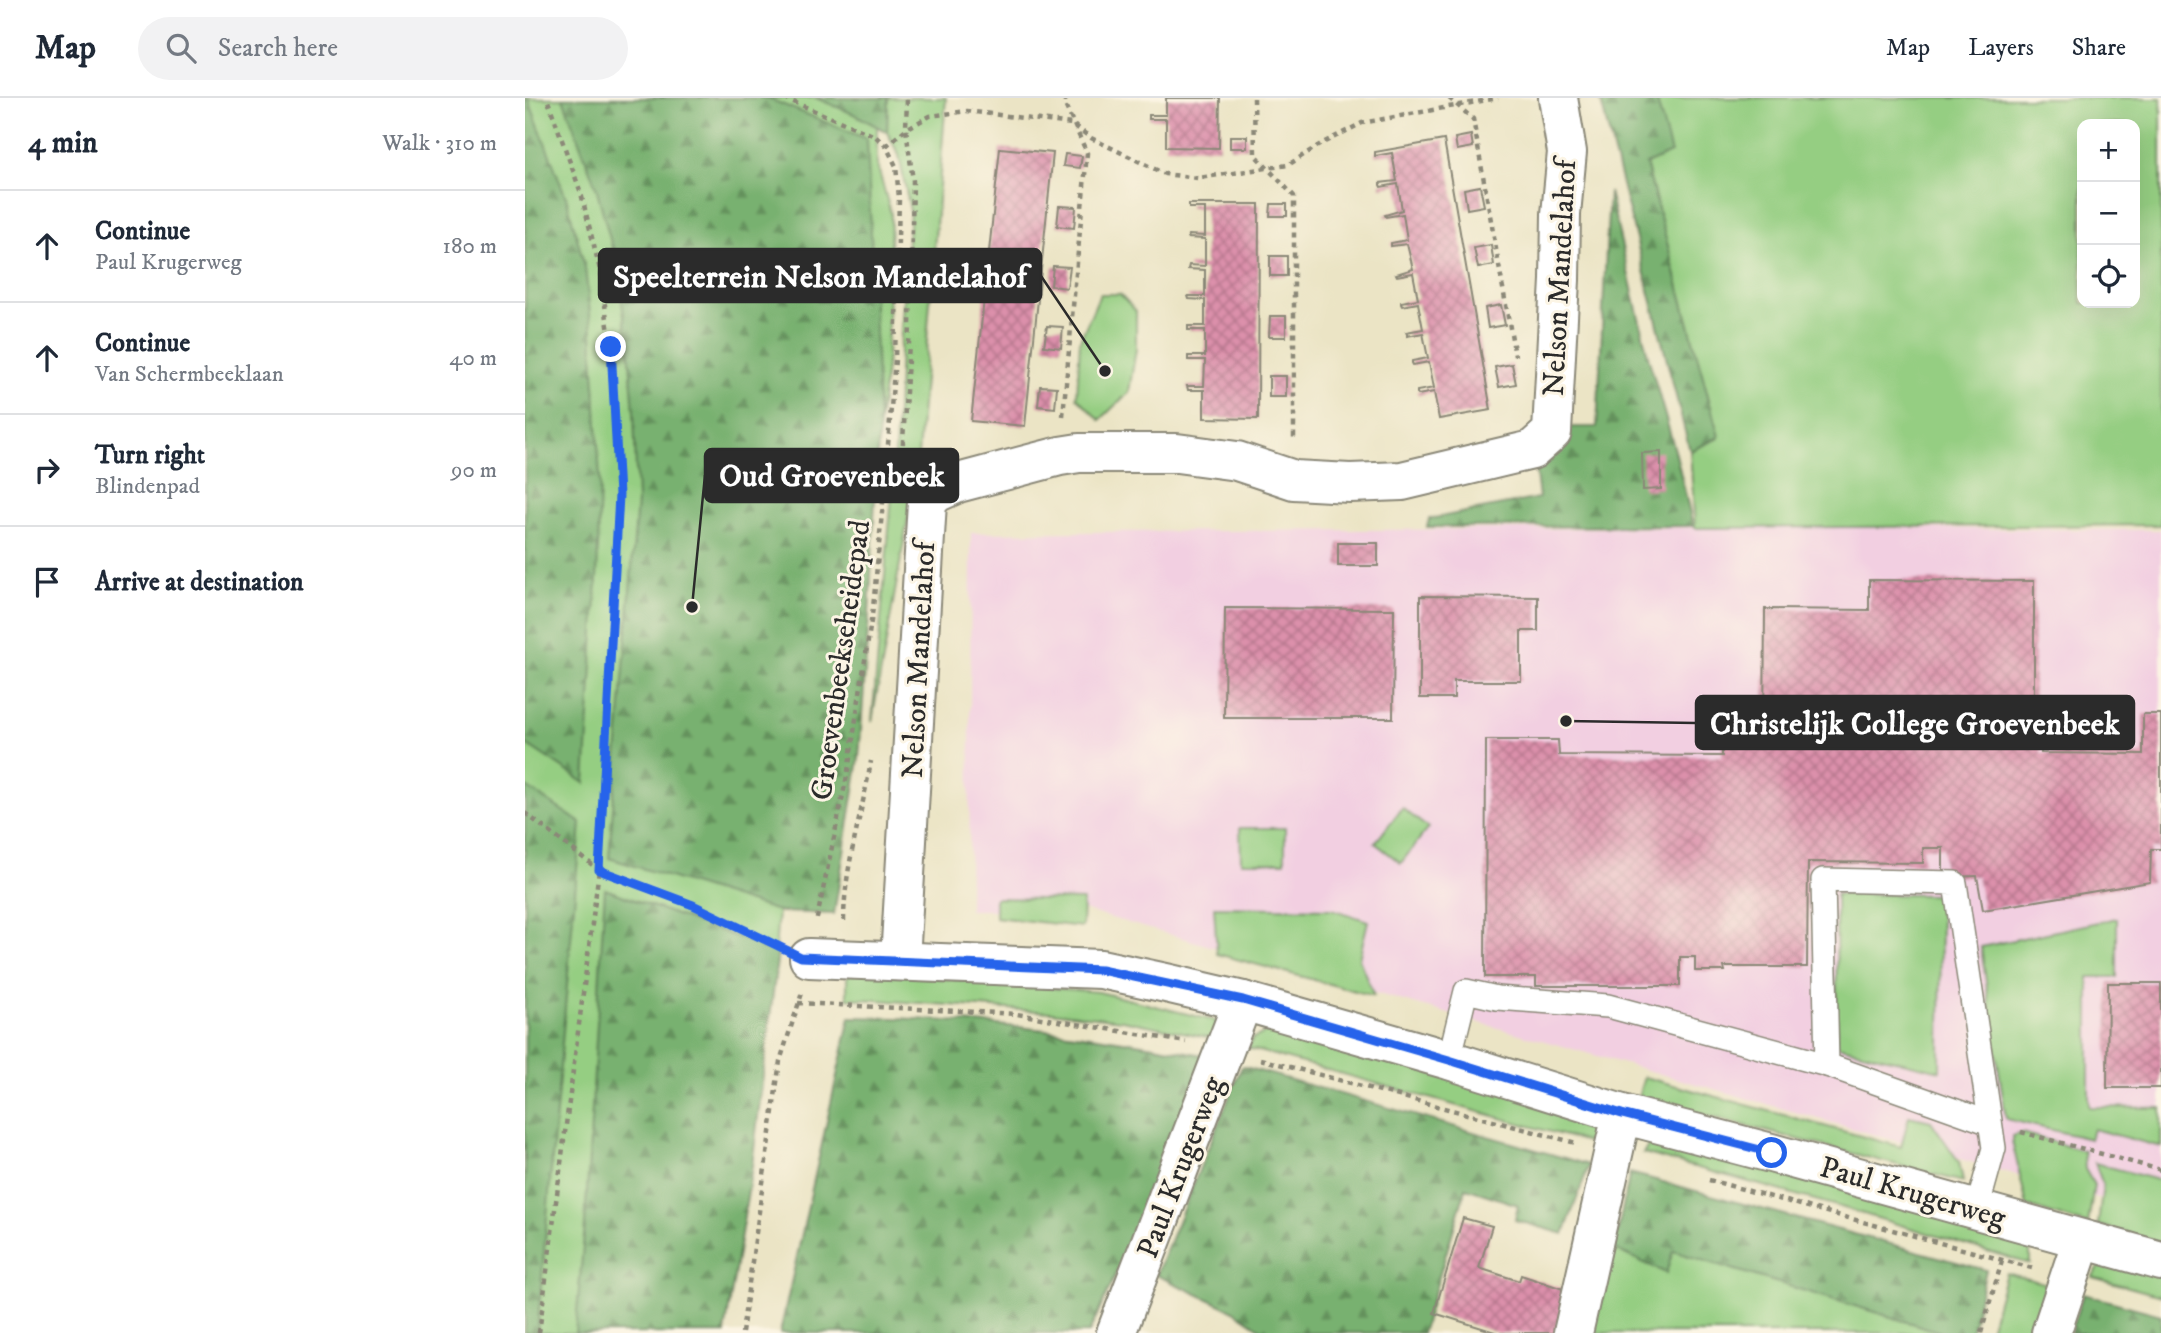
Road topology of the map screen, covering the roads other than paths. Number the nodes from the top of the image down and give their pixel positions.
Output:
1 (1558, 98) edge
2 (809, 958) road end
3 (900, 960) junction
4 (1243, 1000) junction
5 (1449, 1060) junction
6 (1826, 1065) junction
7 (1622, 1114) junction
8 (1990, 1123) junction
9 (1977, 1209) junction
10 (2083, 1240) junction
11 (2161, 1261) edge
12 (1116, 1333) edge
13 (1573, 1333) edge
14 (2051, 1333) edge

1 - 3 street, Nelson Mandelahof
2 - 3 street, Paul Krugerweg
3 - 4 street, Paul Krugerweg
4 - 5 street, Paul Krugerweg
4 - 12 street, Paul Krugerweg
5 - 6 lane
5 - 7 street, Paul Krugerweg
6 - 8 lane
6 - 8 lane
7 - 9 street, Paul Krugerweg
7 - 13 street
8 - 9 lane
9 - 10 street, Paul Krugerweg
10 - 11 street, Paul Krugerweg
10 - 14 street

